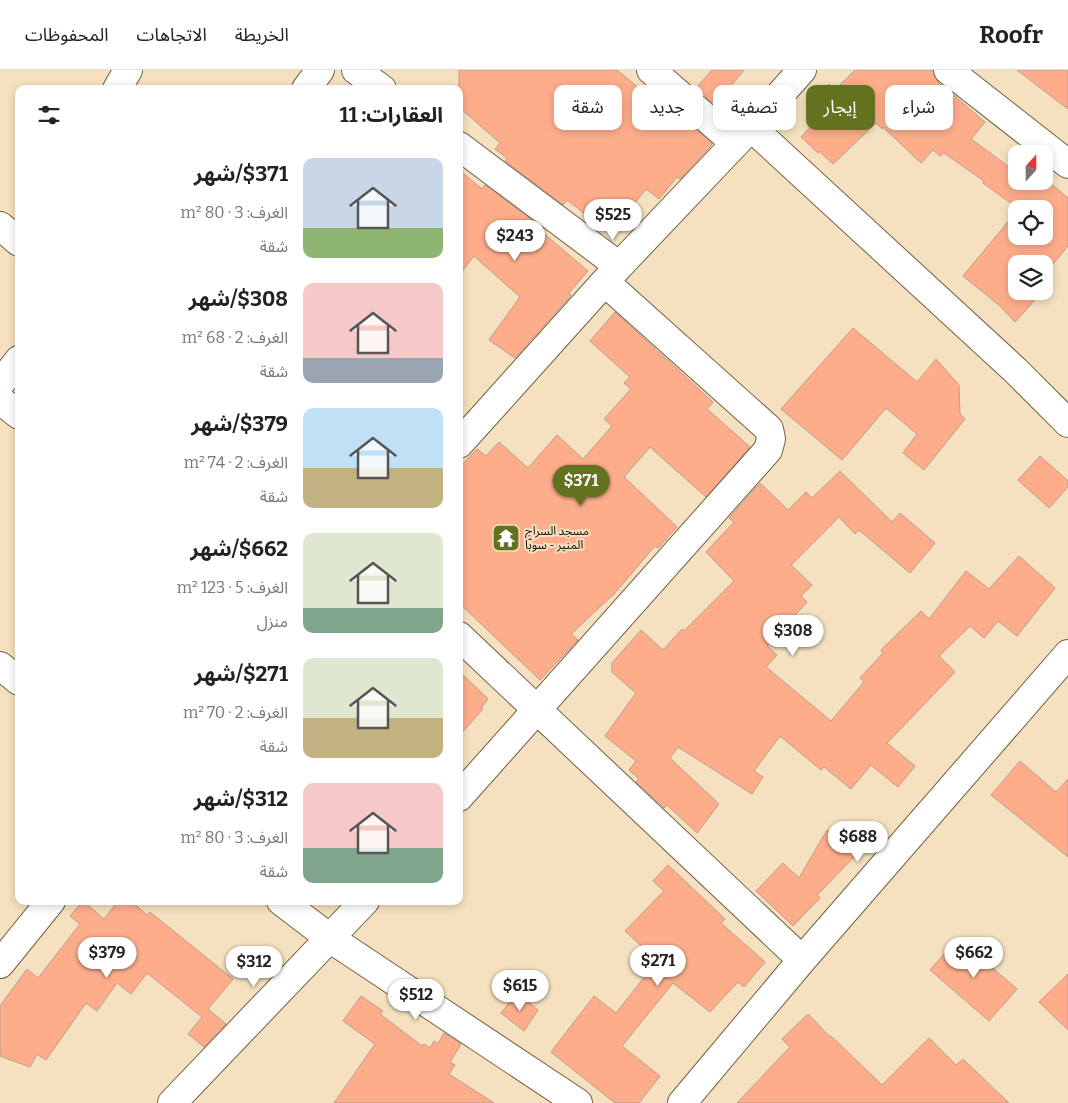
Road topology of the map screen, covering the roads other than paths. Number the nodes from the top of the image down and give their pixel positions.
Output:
1 (128, 70) edge
2 (320, 70) edge
3 (356, 70) edge
4 (651, 70) edge
5 (802, 70) edge
6 (948, 70) edge
7 (119, 85) edge
8 (309, 85) edge
9 (377, 85) edge
10 (743, 135) junction
11 (463, 149) edge
12 (1068, 164) edge
13 (0, 226) edge
14 (15, 239) edge
15 (612, 274) junction
16 (15, 365) edge
17 (0, 384) edge
18 (0, 400) edge
19 (15, 412) edge
20 (1068, 423) edge
21 (463, 440) edge
22 (463, 640) edge
23 (1068, 654) edge
24 (0, 666) edge
25 (15, 678) edge
26 (536, 711) junction
27 (463, 793) edge
28 (48, 905) edge
29 (286, 905) edge
30 (361, 905) edge
31 (331, 939) junction
32 (802, 960) junction
33 (0, 964) edge
34 (172, 1103) edge
35 (578, 1103) edge
36 (682, 1103) edge

1 - 7 street
2 - 8 street
3 - 9 street
4 - 10 street
5 - 10 street
6 - 12 street
10 - 15 street
10 - 20 street
11 - 15 street
13 - 14 street
15 - 21 street
15 - 26 street
16 - 17 street
18 - 19 street
22 - 26 street
23 - 32 street
24 - 25 street
26 - 27 street
26 - 32 street
28 - 33 street
29 - 31 street
30 - 31 street
31 - 34 street
31 - 35 street
32 - 36 street

